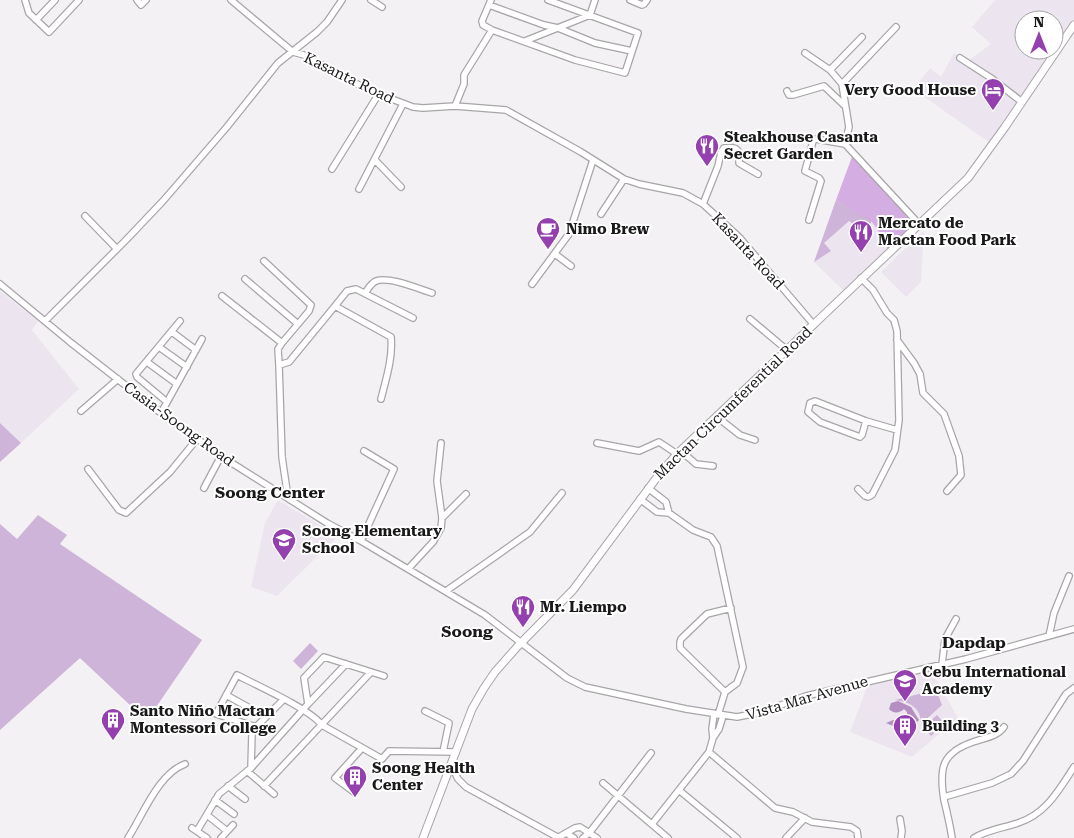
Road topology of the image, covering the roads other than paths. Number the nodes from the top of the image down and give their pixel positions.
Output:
1 (55, 0) edge
2 (79, 0) edge
3 (231, 0) edge
4 (342, 0) edge
5 (371, 0) edge
6 (548, 0) edge
7 (595, 0) edge
8 (630, 0) edge
9 (647, 0) edge
10 (27, 2) edge
11 (490, 2) edge
12 (382, 7) dead end
13 (590, 15) junction
14 (36, 20) junction
15 (1074, 25) edge
16 (896, 27) dead end
17 (558, 28) junction
18 (492, 30) junction
19 (862, 37) dead end
20 (525, 41) junction
21 (632, 51) junction
22 (293, 52) junction
23 (805, 53) dead end
24 (960, 58) dead end
25 (830, 70) junction
26 (842, 84) junction
27 (787, 91) dead end
28 (378, 95) junction
29 (1022, 102) junction
30 (403, 104) junction
31 (844, 105) junction
32 (455, 106) junction
33 (844, 144) junction
34 (375, 160) junction
35 (593, 160) junction
36 (332, 169) dead end
37 (758, 174) dead end
38 (624, 179) junction
39 (401, 187) dead end
40 (359, 189) dead end
41 (703, 204) junction
42 (601, 214) dead end
43 (85, 216) dead end
44 (810, 220) dead end
45 (919, 224) junction
46 (117, 249) junction
47 (556, 254) junction
48 (264, 261) dead end
49 (571, 266) dead end
50 (861, 278) junction
51 (244, 279) dead end
52 (0, 284) edge
53 (532, 284) dead end
54 (365, 293) junction
55 (432, 293) dead end
56 (222, 296) dead end
57 (335, 306) junction
58 (413, 318) dead end
59 (750, 319) dead end
60 (45, 321) junction
61 (180, 321) dead end
62 (298, 324) junction
63 (814, 325) junction
64 (172, 332) junction
65 (202, 338) dead end
66 (897, 340) junction
67 (282, 343) junction
68 (159, 347) junction
69 (196, 350) junction
70 (787, 350) junction
71 (147, 362) junction
72 (279, 365) junction
73 (187, 367) junction
74 (118, 379) junction
75 (178, 384) junction
76 (381, 399) dead end
77 (168, 402) junction
78 (81, 411) dead end
79 (161, 413) junction
80 (717, 417) junction
81 (866, 421) junction
82 (897, 430) junction
83 (197, 439) junction
84 (755, 440) dead end
85 (441, 443) dead end
86 (598, 443) dead end
87 (364, 451) dead end
88 (679, 452) junction
89 (220, 456) junction
90 (712, 466) dead end
91 (88, 469) dead end
92 (204, 488) dead end
93 (648, 488) junction
94 (858, 488) dead end
95 (947, 491) dead end
96 (466, 494) dead end
97 (562, 494) dead end
98 (288, 498) junction
99 (640, 499) junction
100 (669, 513) junction
101 (442, 518) junction
102 (362, 541) junction
103 (408, 569) junction
104 (1069, 576) dead end
105 (446, 591) junction
106 (731, 608) junction
107 (956, 619) dead end
108 (1074, 629) edge
109 (1049, 636) junction
110 (522, 642) junction
111 (346, 664) junction
112 (942, 664) junction
113 (371, 672) junction
114 (384, 676) dead end
115 (1074, 688) edge
116 (725, 692) junction
117 (226, 695) junction
118 (283, 700) junction
119 (308, 704) junction
120 (303, 711) junction
121 (425, 711) dead end
122 (718, 715) junction
123 (266, 717) junction
124 (322, 725) junction
125 (256, 727) junction
126 (1004, 727) dead end
127 (714, 738) junction
128 (362, 748) junction
129 (443, 752) junction
130 (456, 752) junction
131 (710, 752) junction
132 (651, 753) dead end
133 (185, 764) dead end
134 (451, 765) junction
135 (1074, 767) edge
136 (249, 770) junction
137 (603, 783) dead end
138 (228, 786) junction
139 (264, 786) junction
140 (680, 790) junction
141 (354, 792) dead end
142 (274, 794) dead end
143 (617, 795) junction
144 (944, 797) junction
145 (245, 799) dead end
146 (215, 800) junction
147 (234, 814) dead end
148 (206, 815) junction
149 (804, 818) junction
150 (900, 819) dead end
151 (652, 824) junction
152 (233, 825) dead end
153 (227, 831) junction
154 (590, 832) junction
155 (566, 833) junction
156 (128, 838) edge
157 (207, 838) edge
158 (221, 838) edge
159 (423, 838) edge
160 (559, 838) edge
161 (574, 838) edge
162 (583, 838) edge
163 (597, 838) edge
164 (668, 838) edge
165 (737, 838) edge
166 (786, 838) edge
167 (858, 838) edge
168 (901, 838) edge
169 (952, 838) edge
170 (974, 838) edge

1 - 14 street
2 - 14 street
3 - 22 street
4 - 22 street
5 - 12 street
6 - 13 street
7 - 13 street
8 - 9 street
10 - 14 street
11 - 17 street
11 - 18 street
13 - 17 street
13 - 21 street
15 - 29 main road, Mactan Circumferential Road
16 - 26 street
17 - 20 street
17 - 21 street
18 - 20 street
18 - 32 street
19 - 25 street
20 - 21 street
22 - 28 street, Kasanta Road
22 - 46 street, Kasanta Road
23 - 25 street
24 - 29 street
25 - 26 street
26 - 31 street
27 - 31 street
28 - 30 street, Kasanta Road
28 - 36 street
29 - 45 main road, Mactan Circumferential Road
30 - 32 street, Kasanta Road
30 - 34 street
31 - 33 street
32 - 35 street, Kasanta Road
33 - 44 street
33 - 45 street
34 - 39 street
34 - 40 street
35 - 38 street, Kasanta Road
35 - 47 street
37 - 41 street
38 - 41 street, Kasanta Road
38 - 42 street
41 - 63 street, Kasanta Road
43 - 46 street
45 - 50 main road, Mactan Circumferential Road
46 - 60 street, Kasanta Road
47 - 49 street
47 - 53 street
48 - 62 street
50 - 63 main road, Mactan Circumferential Road
50 - 66 street
51 - 62 street
52 - 60 street, Casia-Soong Road
54 - 55 street
54 - 57 street
54 - 58 street
56 - 67 street
57 - 72 street
57 - 76 street
59 - 70 street
60 - 74 street, Casia-Soong Road
61 - 64 street
62 - 67 street
63 - 70 main road, Mactan Circumferential Road
64 - 68 street
64 - 69 street
65 - 69 street
66 - 82 street
66 - 95 street
67 - 72 street
68 - 71 street
68 - 73 street
69 - 73 street
70 - 80 main road, Mactan Circumferential Road
71 - 75 street
71 - 77 street
72 - 98 street
73 - 75 street
74 - 78 street
74 - 79 street, Casia-Soong Road
75 - 77 street
77 - 79 street
79 - 83 street, Casia-Soong Road
80 - 84 street
80 - 88 main road, Mactan Circumferential Road
81 - 81 street
81 - 82 street
82 - 94 street
83 - 89 street, Casia-Soong Road
83 - 91 street
85 - 101 street
86 - 88 street
87 - 102 street
88 - 90 street
88 - 93 main road, Mactan Circumferential Road
89 - 92 street
89 - 98 street, Casia-Soong Road
93 - 99 main road, Mactan Circumferential Road
93 - 100 street
96 - 101 street
97 - 105 street
98 - 102 street, Casia-Soong Road
99 - 100 street
99 - 110 main road, Mactan Circumferential Road
100 - 106 street
101 - 103 street
102 - 103 street, Casia-Soong Road
103 - 105 street, Casia-Soong Road
104 - 109 street
105 - 110 street, Casia-Soong Road
106 - 116 street
106 - 116 street
107 - 112 street
108 - 109 street, Vista Mar Avenue
109 - 112 street, Vista Mar Avenue
110 - 122 street, Vista Mar Avenue
110 - 130 main road, Mactan Circumferential Road
111 - 113 street
111 - 119 street
111 - 119 street
112 - 122 street, Vista Mar Avenue
113 - 114 street
113 - 124 street
115 - 144 street
116 - 122 street
117 - 118 street
117 - 123 street
117 - 125 street
118 - 120 street
118 - 123 street
119 - 120 street
120 - 124 street
120 - 136 street
121 - 129 street
122 - 127 street
122 - 127 street
123 - 125 street
124 - 128 street
124 - 139 street
125 - 136 street
126 - 144 street
127 - 131 street
128 - 129 street
128 - 141 street
129 - 130 street
130 - 134 main road, Mactan Circumferential Road
131 - 140 street
131 - 149 street
132 - 143 street
133 - 156 street
134 - 159 main road, Mactan Circumferential Road
134 - 160 street
135 - 170 street
136 - 138 street
136 - 139 street
137 - 143 street
138 - 145 street
138 - 146 street
139 - 142 street
140 - 151 street
140 - 165 street
143 - 151 street
143 - 154 street
144 - 169 street
146 - 147 street
146 - 148 street
148 - 153 street
148 - 157 street
149 - 166 street
149 - 167 street
150 - 168 street
151 - 164 street
152 - 153 street
153 - 158 street
154 - 155 street
154 - 162 street
154 - 163 street
155 - 160 street
155 - 161 street

